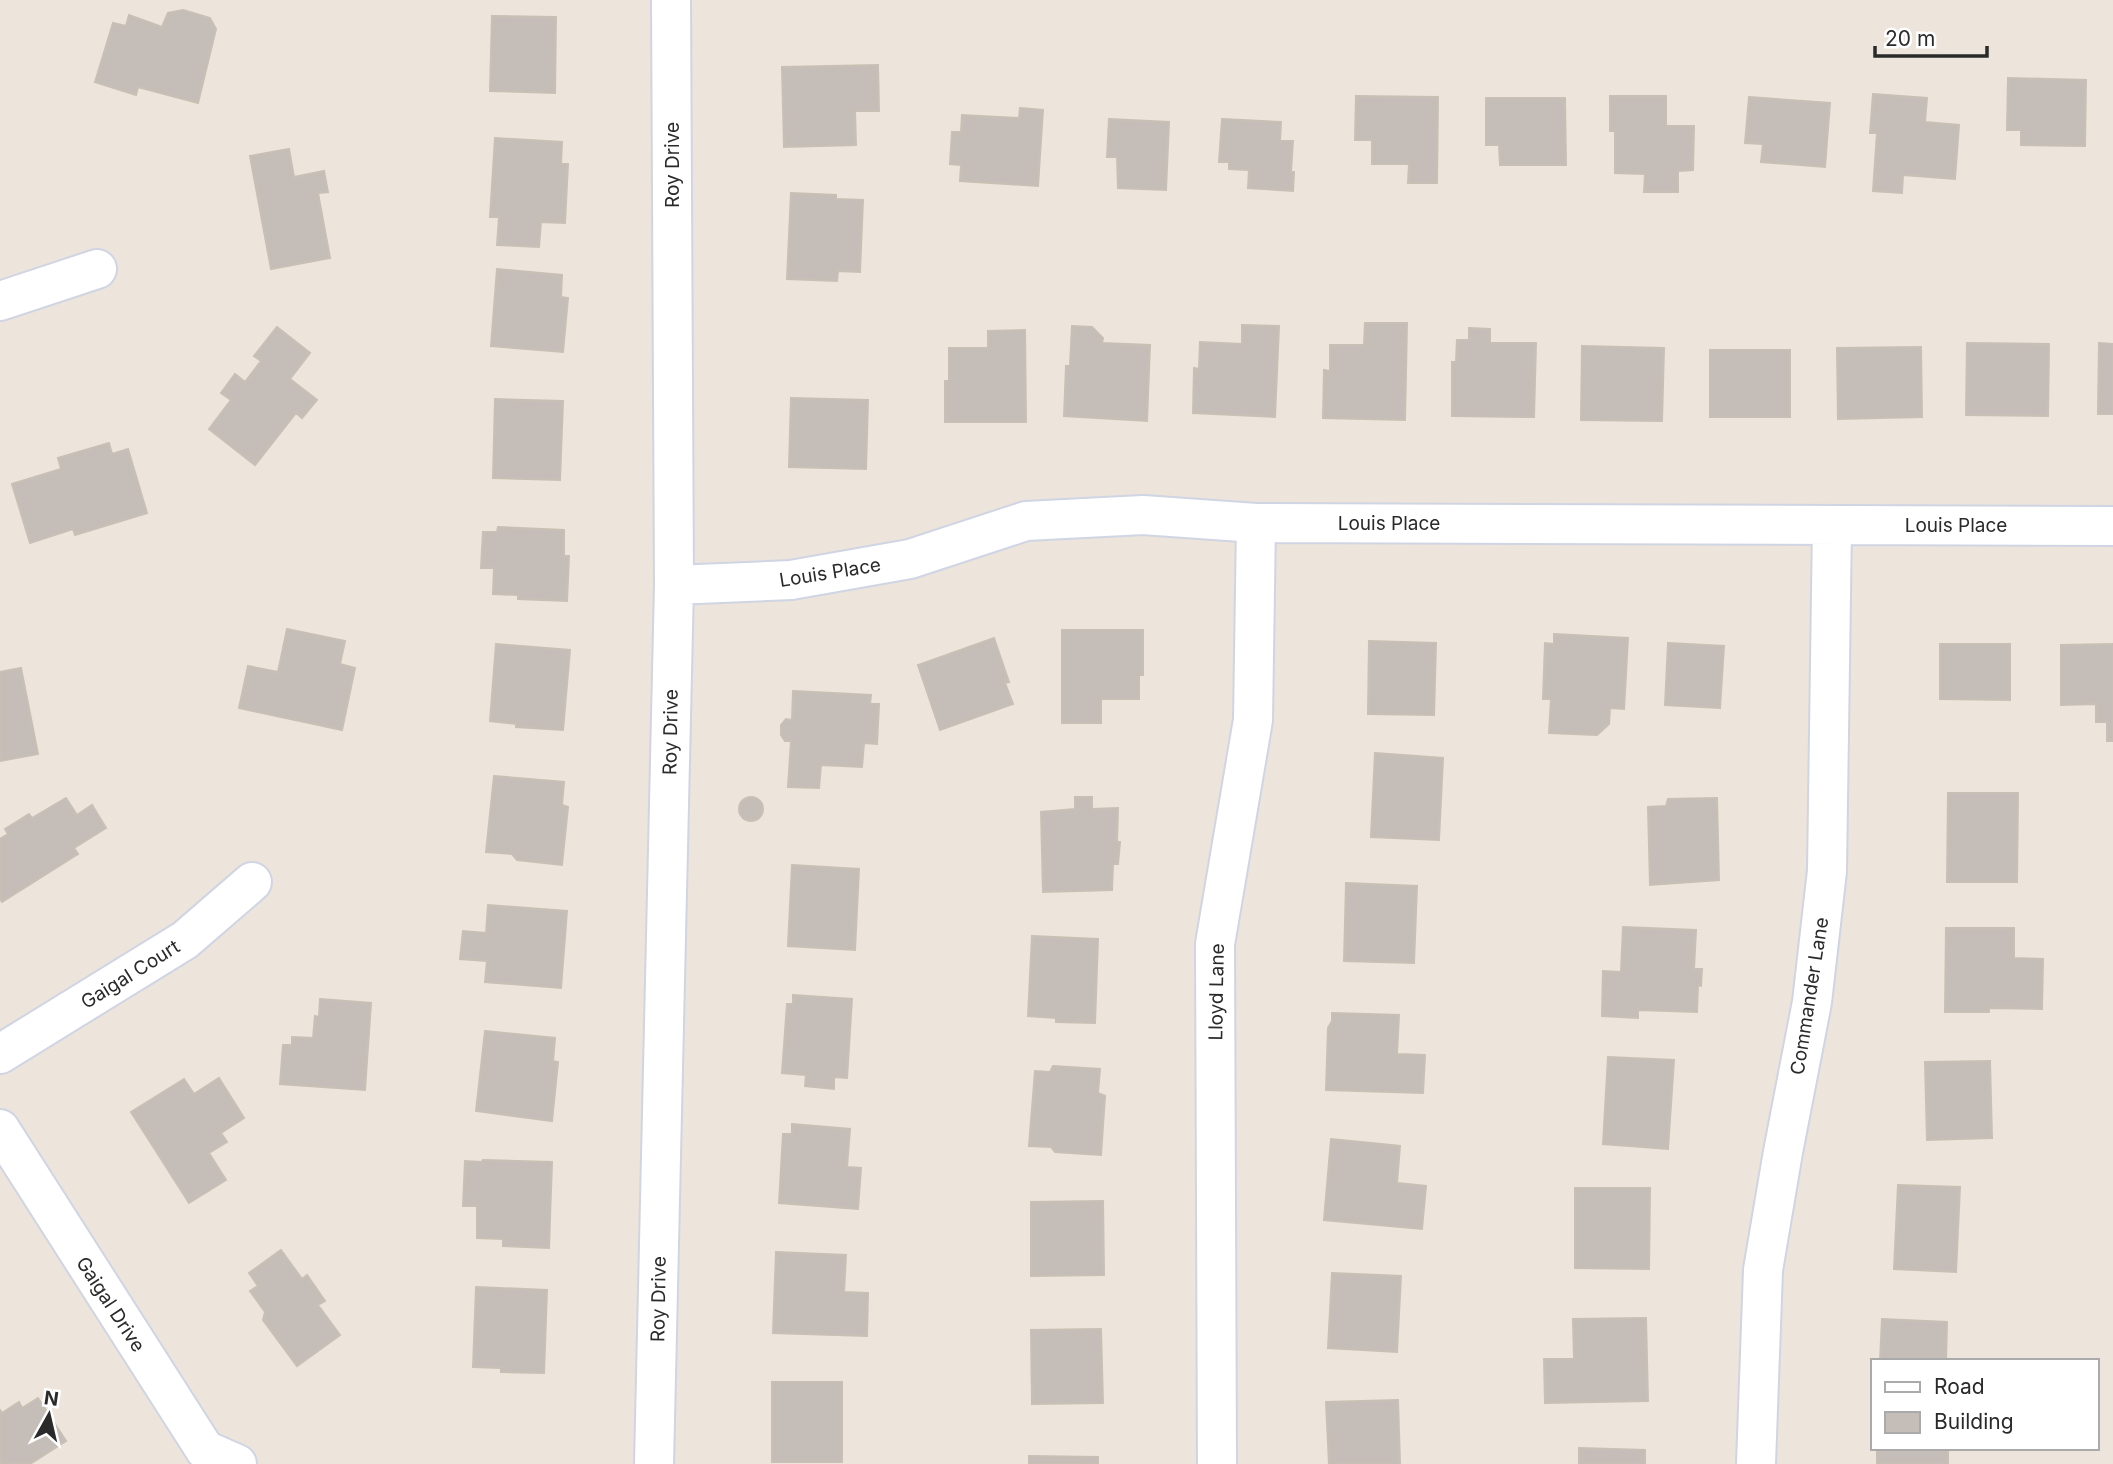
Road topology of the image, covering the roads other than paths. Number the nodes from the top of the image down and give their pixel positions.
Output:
1 (671, 0) edge
2 (97, 269) dead end
3 (0, 301) edge
4 (1256, 523) junction
5 (1832, 525) junction
6 (2113, 526) edge
7 (674, 585) junction
8 (252, 882) dead end
9 (0, 1054) edge
10 (0, 1129) edge
11 (237, 1464) edge
12 (654, 1464) edge
13 (1217, 1464) edge
14 (1756, 1464) edge

1 - 7 street, Roy Drive
2 - 3 street
4 - 5 street, Louis Place
4 - 7 street, Louis Place
4 - 13 street, Lloyd Lane
5 - 6 street, Louis Place
5 - 14 street, Commander Lane
7 - 12 street, Roy Drive
8 - 9 street, Gaigal Court
10 - 11 street, Gaigal Drive

